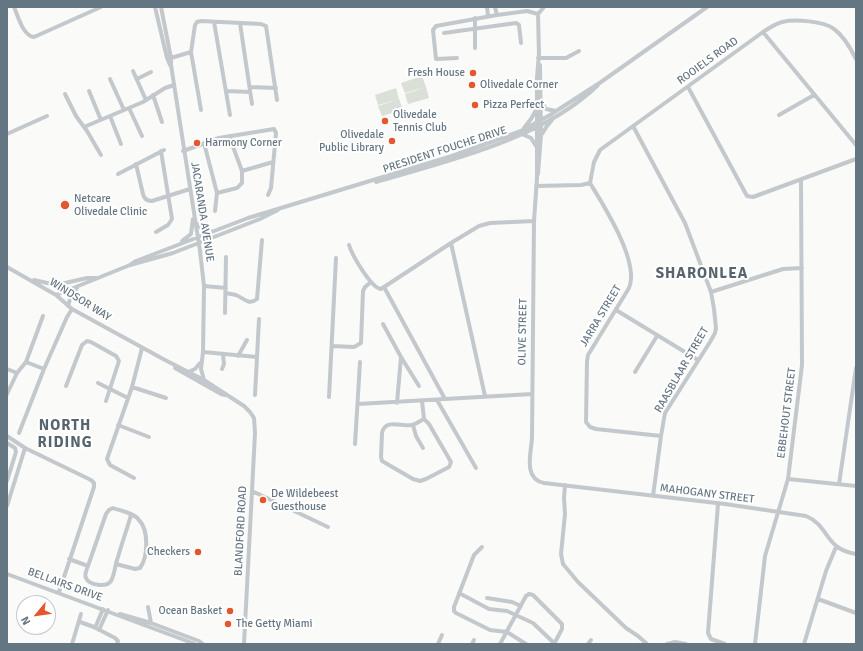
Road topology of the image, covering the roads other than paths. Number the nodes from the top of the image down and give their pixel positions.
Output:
1 (14, 7) edge
2 (101, 7) edge
3 (155, 7) edge
4 (161, 7) edge
5 (487, 7) edge
6 (495, 7) edge
7 (544, 7) edge
8 (707, 7) edge
9 (538, 14) junction
10 (497, 15) junction
11 (488, 16) junction
12 (475, 18) junction
13 (214, 22) junction
14 (240, 23) junction
15 (475, 28) junction
16 (444, 32) dead end
17 (763, 32) junction
18 (521, 43) dead end
19 (474, 48) dead end
20 (579, 51) dead end
21 (191, 52) junction
22 (539, 57) junction
23 (171, 58) junction
24 (457, 58) dead end
25 (856, 59) edge
26 (171, 65) junction
27 (133, 71) dead end
28 (151, 72) dead end
29 (110, 79) dead end
30 (137, 79) junction
31 (174, 85) junction
32 (250, 87) junction
33 (688, 87) junction
34 (276, 88) junction
35 (89, 91) dead end
36 (226, 91) junction
37 (250, 92) junction
38 (65, 94) dead end
39 (153, 95) junction
40 (814, 95) junction
41 (539, 99) junction
42 (146, 100) junction
43 (277, 100) dead end
44 (252, 104) dead end
45 (129, 108) junction
46 (124, 110) junction
47 (201, 110) dead end
48 (558, 113) junction
49 (230, 115) dead end
50 (779, 115) dead end
51 (48, 116) dead end
52 (110, 116) junction
53 (101, 120) junction
54 (162, 122) dead end
55 (539, 123) junction
56 (633, 126) junction
57 (84, 127) junction
58 (522, 132) junction
59 (7, 134) edge
60 (541, 135) junction
61 (142, 136) dead end
62 (229, 136) junction
63 (486, 137) dead end
64 (204, 143) junction
65 (121, 144) dead end
66 (856, 145) edge
67 (480, 147) junction
68 (538, 149) junction
69 (183, 150) junction
70 (101, 155) dead end
71 (856, 159) edge
72 (273, 162) junction
73 (136, 164) junction
74 (242, 171) junction
75 (118, 174) dead end
76 (537, 178) junction
77 (801, 180) junction
78 (590, 183) junction
79 (536, 186) junction
80 (350, 187) junction
81 (190, 188) junction
82 (217, 193) junction
83 (168, 195) junction
84 (268, 195) dead end
85 (280, 209) junction
86 (215, 211) dead end
87 (194, 213) junction
88 (534, 221) junction
89 (196, 222) junction
90 (219, 229) junction
91 (156, 232) dead end
92 (198, 237) junction
93 (262, 240) dead end
94 (199, 242) junction
95 (450, 243) junction
96 (349, 245) dead end
97 (171, 248) junction
98 (226, 258) dead end
99 (336, 258) dead end
100 (130, 265) junction
101 (7, 267) edge
102 (802, 268) junction
103 (26, 277) junction
104 (98, 278) junction
105 (371, 282) junction
106 (80, 285) junction
107 (204, 286) junction
108 (384, 287) junction
109 (226, 288) junction
110 (710, 292) junction
111 (226, 293) junction
112 (56, 295) junction
113 (68, 306) junction
114 (72, 309) junction
115 (616, 310) junction
116 (225, 313) dead end
117 (43, 316) dead end
118 (259, 319) dead end
119 (383, 324) dead end
120 (657, 336) junction
121 (247, 340) dead end
122 (332, 346) junction
123 (142, 348) junction
124 (203, 352) junction
125 (223, 355) junction
126 (238, 356) junction
127 (257, 357) junction
128 (401, 357) junction
129 (165, 360) junction
130 (698, 360) junction
131 (26, 362) junction
132 (201, 362) junction
133 (360, 362) dead end
134 (856, 368) edge
135 (7, 369) edge
136 (44, 369) junction
137 (222, 369) dead end
138 (188, 372) junction
139 (634, 372) dead end
140 (17, 373) junction
141 (204, 380) junction
142 (98, 383) dead end
143 (66, 386) dead end
144 (419, 386) dead end
145 (132, 387) junction
146 (109, 390) junction
147 (7, 394) edge
148 (532, 394) junction
149 (255, 395) dead end
150 (227, 396) junction
151 (485, 396) junction
152 (330, 397) dead end
153 (128, 398) junction
154 (166, 398) dead end
155 (445, 399) junction
156 (422, 400) junction
157 (437, 400) junction
158 (106, 401) dead end
159 (397, 403) junction
160 (358, 404) junction
161 (254, 418) joint
162 (424, 419) junction
163 (118, 425) junction
164 (413, 425) junction
165 (19, 433) dead end
166 (7, 436) edge
167 (660, 436) junction
168 (149, 437) dead end
169 (7, 444) edge
170 (355, 444) dead end
171 (25, 448) junction
172 (423, 448) dead end
173 (476, 468) dead end
174 (134, 478) dead end
175 (788, 478) junction
176 (7, 481) edge
177 (540, 482) joint
178 (839, 484) junction
179 (565, 485) junction
180 (856, 486) edge
181 (252, 491) junction
182 (654, 496) junction
183 (718, 504) junction
184 (7, 506) edge
185 (778, 512) junction
186 (131, 515) junction
187 (328, 527) dead end
188 (482, 547) dead end
189 (836, 547) junction
190 (856, 554) edge
191 (69, 559) junction
192 (116, 564) junction
193 (88, 566) junction
194 (7, 574) edge
195 (59, 592) junction
196 (459, 593) junction
197 (487, 598) dead end
198 (818, 599) junction
199 (521, 606) junction
200 (148, 607) dead end
201 (106, 610) junction
202 (856, 613) edge
203 (81, 614) dead end
204 (117, 614) junction
205 (516, 614) junction
206 (80, 622) junction
207 (151, 623) junction
208 (98, 629) junction
209 (507, 632) junction
210 (442, 635) dead end
211 (244, 637) junction
212 (72, 644) edge
213 (117, 644) edge
214 (195, 644) edge
215 (203, 644) edge
216 (239, 644) edge
217 (244, 644) edge
218 (438, 644) edge
219 (500, 644) edge
220 (526, 644) edge
221 (554, 644) edge
222 (647, 644) edge
223 (667, 644) edge
224 (686, 644) edge
225 (725, 644) edge
226 (755, 644) edge
227 (804, 644) edge

1 - 2 street
3 - 26 street, JACARANDA AVENUE
4 - 23 street, JACARANDA AVENUE
5 - 11 street
6 - 10 street
7 - 9 street
8 - 48 street, PRESIDENT FOUCHE DRIVE
9 - 10 street
9 - 22 street, OLIVE STREET
10 - 11 street
11 - 12 street
12 - 15 street
12 - 24 street
13 - 14 street
13 - 21 street
13 - 36 street
14 - 32 street
14 - 34 street
15 - 16 street
15 - 18 street
15 - 19 street
17 - 25 street, ROOIELS ROAD
17 - 33 street, ROOIELS ROAD
17 - 40 street
20 - 22 street
21 - 23 street
21 - 47 street
22 - 41 street, OLIVE STREET
23 - 26 street, JACARANDA AVENUE
26 - 31 street, JACARANDA AVENUE
27 - 30 street
28 - 30 street
29 - 46 street
30 - 42 street
31 - 39 street
31 - 69 street, JACARANDA AVENUE
32 - 34 street
32 - 37 street
33 - 56 street, ROOIELS ROAD
33 - 77 street
34 - 43 street
35 - 53 street
36 - 37 street
36 - 49 street
37 - 44 street
38 - 57 street
39 - 42 street
39 - 54 street
40 - 50 street
40 - 66 street
41 - 48 street
41 - 55 street, OLIVE STREET
41 - 58 street
42 - 45 street
45 - 46 street
45 - 61 street
46 - 52 street
48 - 55 street, PRESIDENT FOUCHE DRIVE
48 - 60 street
51 - 59 street
52 - 53 street
52 - 65 street
53 - 57 street
55 - 58 street, PRESIDENT FOUCHE DRIVE
55 - 60 street, OLIVE STREET
55 - 68 street, OLIVE STREET
56 - 78 street, ROOIELS ROAD
56 - 110 street, RAASBLAAR STREET
57 - 70 street
58 - 67 street, PRESIDENT FOUCHE DRIVE
58 - 68 street
58 - 80 street, PRESIDENT FOUCHE DRIVE
60 - 76 street, OLIVE STREET
62 - 64 street
62 - 72 street
62 - 74 street
63 - 67 street
64 - 69 street
64 - 82 street
67 - 80 street, PRESIDENT FOUCHE DRIVE
68 - 76 street, OLIVE STREET
69 - 81 street, JACARANDA AVENUE
71 - 77 street
72 - 74 street
72 - 84 street
73 - 75 street
73 - 83 street
73 - 83 street
74 - 82 street
76 - 79 street, OLIVE STREET
77 - 102 street, EBBEHOUT STREET
78 - 79 street
78 - 115 street, JARRA STREET
79 - 88 street, OLIVE STREET
80 - 85 street, PRESIDENT FOUCHE DRIVE
81 - 83 street
81 - 87 street, JACARANDA AVENUE
82 - 86 street
83 - 91 street
85 - 90 street, PRESIDENT FOUCHE DRIVE
85 - 94 street, PRESIDENT FOUCHE DRIVE
87 - 89 street, JACARANDA AVENUE
87 - 97 street
88 - 95 street
88 - 148 street, OLIVE STREET
89 - 90 street
89 - 92 street, JACARANDA AVENUE
90 - 92 street, PRESIDENT FOUCHE DRIVE
92 - 94 street, JACARANDA AVENUE
92 - 97 street, PRESIDENT FOUCHE DRIVE
93 - 111 street
94 - 100 street, PRESIDENT FOUCHE DRIVE
94 - 107 street, JACARANDA AVENUE
95 - 108 street
95 - 151 street
96 - 105 street
97 - 100 street, PRESIDENT FOUCHE DRIVE
98 - 109 street
99 - 122 street
100 - 104 street, PRESIDENT FOUCHE DRIVE
101 - 103 street, WINDSOR WAY
102 - 110 street
102 - 175 street, EBBEHOUT STREET
103 - 104 street
103 - 112 street, WINDSOR WAY
104 - 106 street, PRESIDENT FOUCHE DRIVE
105 - 108 street
105 - 122 street
106 - 112 street, PRESIDENT FOUCHE DRIVE
106 - 113 street
107 - 109 street
107 - 124 street, JACARANDA AVENUE
108 - 155 street
109 - 111 street
110 - 130 street, RAASBLAAR STREET
111 - 116 street
112 - 113 street, WINDSOR WAY
113 - 114 street, WINDSOR WAY
114 - 123 street, WINDSOR WAY
114 - 136 street
115 - 120 street
115 - 167 street, JARRA STREET
117 - 131 street
118 - 127 street
119 - 128 street
120 - 130 street
120 - 139 street
121 - 126 street
122 - 152 street
123 - 129 street, WINDSOR WAY
123 - 145 street
124 - 125 street
124 - 132 street, JACARANDA AVENUE
125 - 126 street
125 - 137 street
126 - 127 street
127 - 149 street
128 - 144 street
128 - 159 street
129 - 138 street, WINDSOR WAY
129 - 150 street, WINDSOR WAY
130 - 167 street, RAASBLAAR STREET
131 - 136 street
131 - 140 street
132 - 138 street
132 - 141 street, JACARANDA AVENUE
133 - 160 street
134 - 178 street
135 - 140 street
136 - 165 street
138 - 141 street, WINDSOR WAY
140 - 147 street
141 - 150 street, WINDSOR WAY
142 - 146 street
143 - 146 street
145 - 153 street
145 - 154 street
146 - 153 street
146 - 158 street
148 - 151 street
148 - 177 street, OLIVE STREET
150 - 161 street, WINDSOR WAY
151 - 155 street
153 - 163 street
155 - 157 street
156 - 157 street
156 - 159 street
156 - 162 street
157 - 173 street
159 - 160 street
160 - 170 street
161 - 181 street, BLANDFORD ROAD
162 - 164 street
162 - 164 street
163 - 168 street
163 - 174 street
164 - 172 street
166 - 171 street
167 - 182 street, RAASBLAAR STREET
169 - 176 street
171 - 184 street
171 - 191 street
175 - 178 street
175 - 185 street, EBBEHOUT STREET
177 - 179 street, MAHOGANY STREET
178 - 180 street
179 - 182 street, MAHOGANY STREET
179 - 222 street
181 - 187 street
181 - 211 street, BLANDFORD ROAD
182 - 183 street, MAHOGANY STREET
183 - 185 street, MAHOGANY STREET
183 - 225 street
185 - 189 street, MAHOGANY STREET
185 - 226 street, EBBEHOUT STREET
186 - 192 street
186 - 192 street
186 - 193 street
188 - 196 street
189 - 190 street
189 - 198 street
191 - 193 street
191 - 195 street
192 - 193 street
194 - 195 street, BELLAIRS DRIVE
195 - 201 street, BELLAIRS DRIVE
196 - 205 street
196 - 209 street
197 - 199 street
198 - 202 street
198 - 227 street
199 - 205 street
199 - 221 street
200 - 207 street
201 - 204 street, BELLAIRS DRIVE
201 - 208 street
203 - 206 street
204 - 207 street, BELLAIRS DRIVE
204 - 214 street, BELLAIRS DRIVE
205 - 209 street
205 - 221 street
206 - 208 street
206 - 212 street
207 - 215 street, BELLAIRS DRIVE
208 - 213 street
209 - 219 street
209 - 220 street
210 - 218 street
211 - 216 street
211 - 217 street, BLANDFORD ROAD
223 - 224 street

